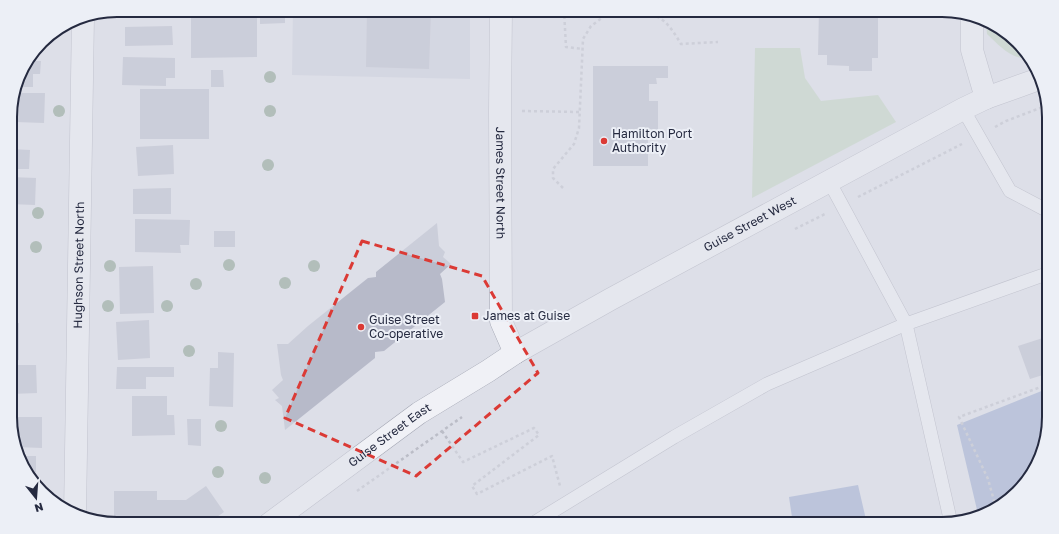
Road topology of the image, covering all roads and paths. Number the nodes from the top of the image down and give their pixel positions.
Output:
1 (501, 17) edge
2 (564, 17) edge
3 (603, 17) edge
4 (658, 17) edge
5 (972, 22) edge
6 (83, 23) edge
7 (718, 42) dead end
8 (583, 49) junction
9 (1035, 81) edge
10 (986, 98) junction
11 (1041, 108) edge
12 (963, 109) junction
13 (538, 112) dead end
14 (580, 112) junction
15 (978, 136) junction
16 (829, 181) junction
17 (564, 188) dead end
18 (842, 205) junction
19 (1042, 208) edge
20 (788, 232) dead end
21 (1042, 275) edge
22 (906, 324) junction
23 (515, 353) junction
24 (1042, 387) edge
25 (466, 414) dead end
26 (442, 431) junction
27 (355, 492) dead end
28 (994, 502) edge
29 (564, 505) junction
30 (75, 508) edge
31 (278, 517) edge
32 (544, 517) edge
33 (950, 517) edge

1 - 23 street, James Street North
2 - 8 path
3 - 8 path
4 - 7 path
5 - 10 street
6 - 30 street, Hughson Street North
8 - 14 path
9 - 10 street, Guise Street West
10 - 12 street, Guise Street West
11 - 15 path
12 - 15 lane
12 - 16 street, Guise Street West
13 - 14 path
14 - 17 path
15 - 18 path
15 - 19 lane
16 - 18 lane
16 - 23 street, Guise Street West
18 - 20 path
18 - 22 lane
21 - 22 lane
22 - 29 lane
22 - 33 lane
23 - 31 street, Guise Street East
24 - 28 path
25 - 26 path
26 - 27 path
26 - 29 path
29 - 32 lane

